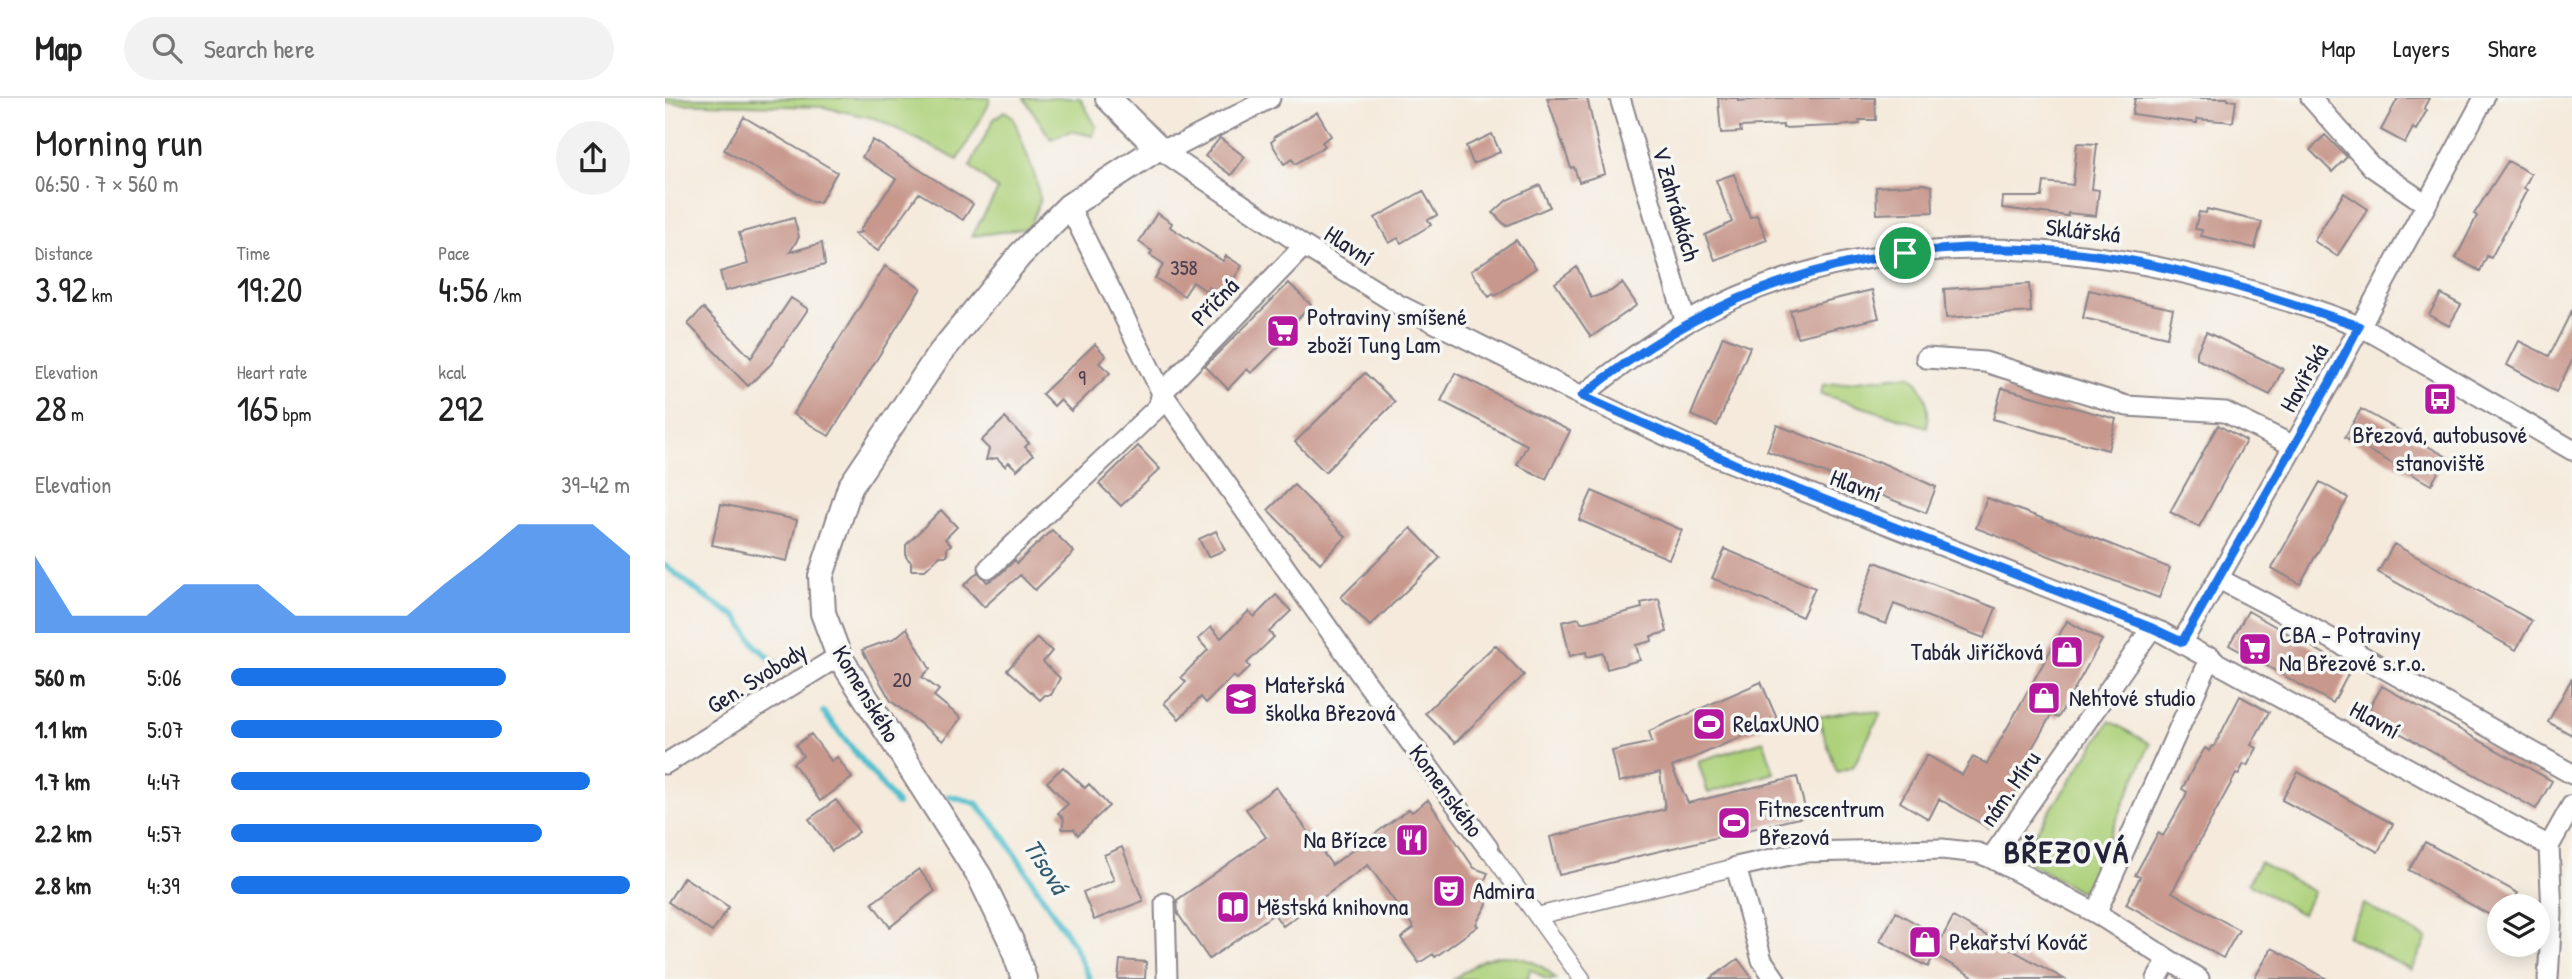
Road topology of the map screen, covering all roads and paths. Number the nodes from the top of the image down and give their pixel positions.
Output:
1 (1270, 98) edge
2 (1620, 98) edge
3 (2311, 98) edge
4 (2484, 98) edge
5 (1109, 99) edge
6 (1158, 148) junction
7 (2426, 204) junction
8 (1069, 206) junction
9 (1304, 246) junction
10 (1686, 323) junction
11 (2359, 326) junction
12 (1926, 358) dead end
13 (1162, 393) junction
14 (1582, 396) junction
15 (2294, 446) junction
16 (2572, 450) edge
17 (989, 568) dead end
18 (2219, 579) junction
19 (2152, 628) junction
20 (2182, 642) junction
21 (839, 656) junction
22 (2211, 657) junction
23 (665, 764) edge
24 (2572, 774) edge
25 (2572, 805) edge
26 (2549, 846) junction
27 (1488, 848) joint
28 (1991, 858) junction
29 (1736, 867) junction
30 (1165, 903) dead end
31 (2096, 913) junction
32 (1537, 916) junction
33 (2168, 959) junction
34 (1024, 979) edge
35 (1167, 979) edge
36 (1582, 979) edge
37 (1775, 979) edge
38 (2157, 979) edge
39 (2199, 979) edge
40 (2548, 979) edge

1 - 6 street
2 - 10 street, V Zahrádkách
3 - 7 street
4 - 7 street, Havířská
5 - 6 street
6 - 8 street, Komenského
6 - 9 street, Hlavní
7 - 11 street, Havířská
8 - 13 street, Komenského
8 - 21 street, Komenského
9 - 13 street, Příčná
9 - 14 street, Hlavní
10 - 11 street, Sklářská
10 - 14 street, Sklářská
11 - 15 street, Havířská
11 - 16 street, Sklářská
12 - 15 street
13 - 17 street
13 - 27 street, Komenského
14 - 19 street, Hlavní
15 - 18 street, Havířská
18 - 20 street, Havířská
18 - 24 street
19 - 20 street, Hlavní
19 - 28 street, nám. Míru
20 - 22 street, Hlavní
21 - 23 street, Gen. Svobody
21 - 34 street, Komenského
22 - 26 street, Hlavní
22 - 31 street
25 - 26 street
26 - 40 street
27 - 32 street, Komenského
28 - 29 street
28 - 31 street, nám. Míru
29 - 32 street
29 - 37 street
30 - 35 street
31 - 33 street, nám. Míru
32 - 36 street, Komenského
33 - 38 street
33 - 39 street, nám. Míru

